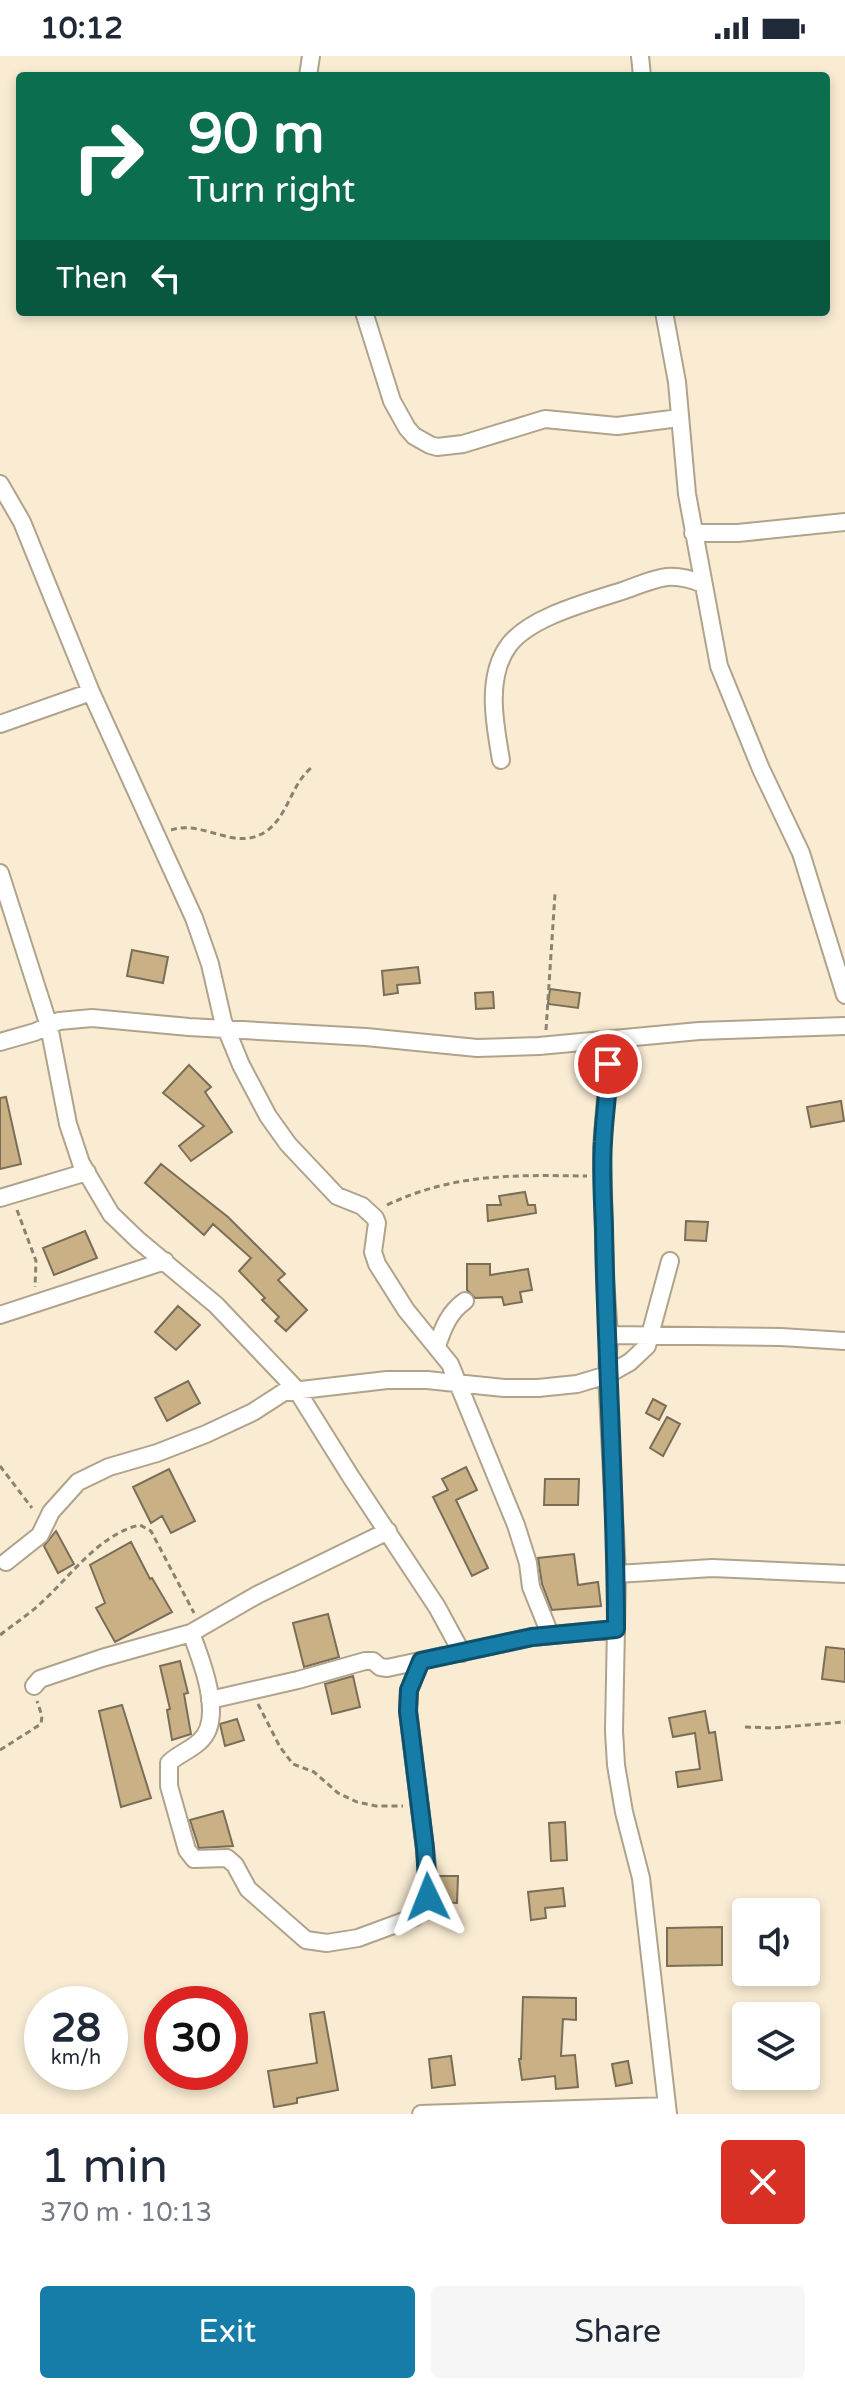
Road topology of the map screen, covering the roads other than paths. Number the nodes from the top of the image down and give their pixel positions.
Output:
1 (365, 316) edge
2 (665, 316) edge
3 (679, 418) junction
4 (0, 484) edge
5 (845, 522) edge
6 (693, 533) junction
7 (703, 584) junction
8 (91, 692) junction
9 (0, 724) edge
10 (501, 760) dead end
11 (0, 873) edge
12 (845, 995) edge
13 (49, 1026) junction
14 (845, 1026) edge
15 (225, 1029) junction
16 (606, 1040) junction
17 (0, 1042) edge
18 (87, 1172) junction
19 (8, 1195) edge
20 (165, 1261) junction
21 (670, 1261) dead end
22 (465, 1301) dead end
23 (0, 1315) edge
24 (609, 1335) junction
25 (651, 1336) junction
26 (845, 1341) edge
27 (437, 1346) junction
28 (607, 1375) junction
29 (457, 1383) junction
30 (296, 1389) junction
31 (388, 1531) junction
32 (6, 1562) dead end
33 (617, 1574) junction
34 (845, 1574) edge
35 (616, 1629) junction
36 (195, 1630) junction
37 (550, 1634) junction
38 (462, 1653) junction
39 (421, 1661) junction
40 (34, 1686) road end
41 (210, 1700) junction
42 (668, 2110) edge
43 (421, 2114) edge

1 - 3 street
2 - 3 street
3 - 6 street
4 - 8 street
5 - 6 street
6 - 7 street
7 - 10 street
7 - 12 street
8 - 9 street
8 - 15 street
11 - 13 street
13 - 15 street
13 - 17 street
13 - 18 street
14 - 16 street
15 - 16 street
15 - 27 street
16 - 24 street
18 - 19 street
18 - 20 street
20 - 23 street
20 - 30 street
21 - 25 street
22 - 27 street
24 - 25 street
24 - 28 street
25 - 26 street
25 - 28 street
27 - 29 street
28 - 29 street
28 - 33 street
29 - 30 street
29 - 37 street
30 - 31 street
30 - 32 street
31 - 36 street
31 - 38 street
33 - 34 street
33 - 35 street
35 - 37 street
35 - 42 street
36 - 40 street
36 - 41 street
37 - 38 street
38 - 39 street
39 - 41 street
39 - 41 street
42 - 43 street

